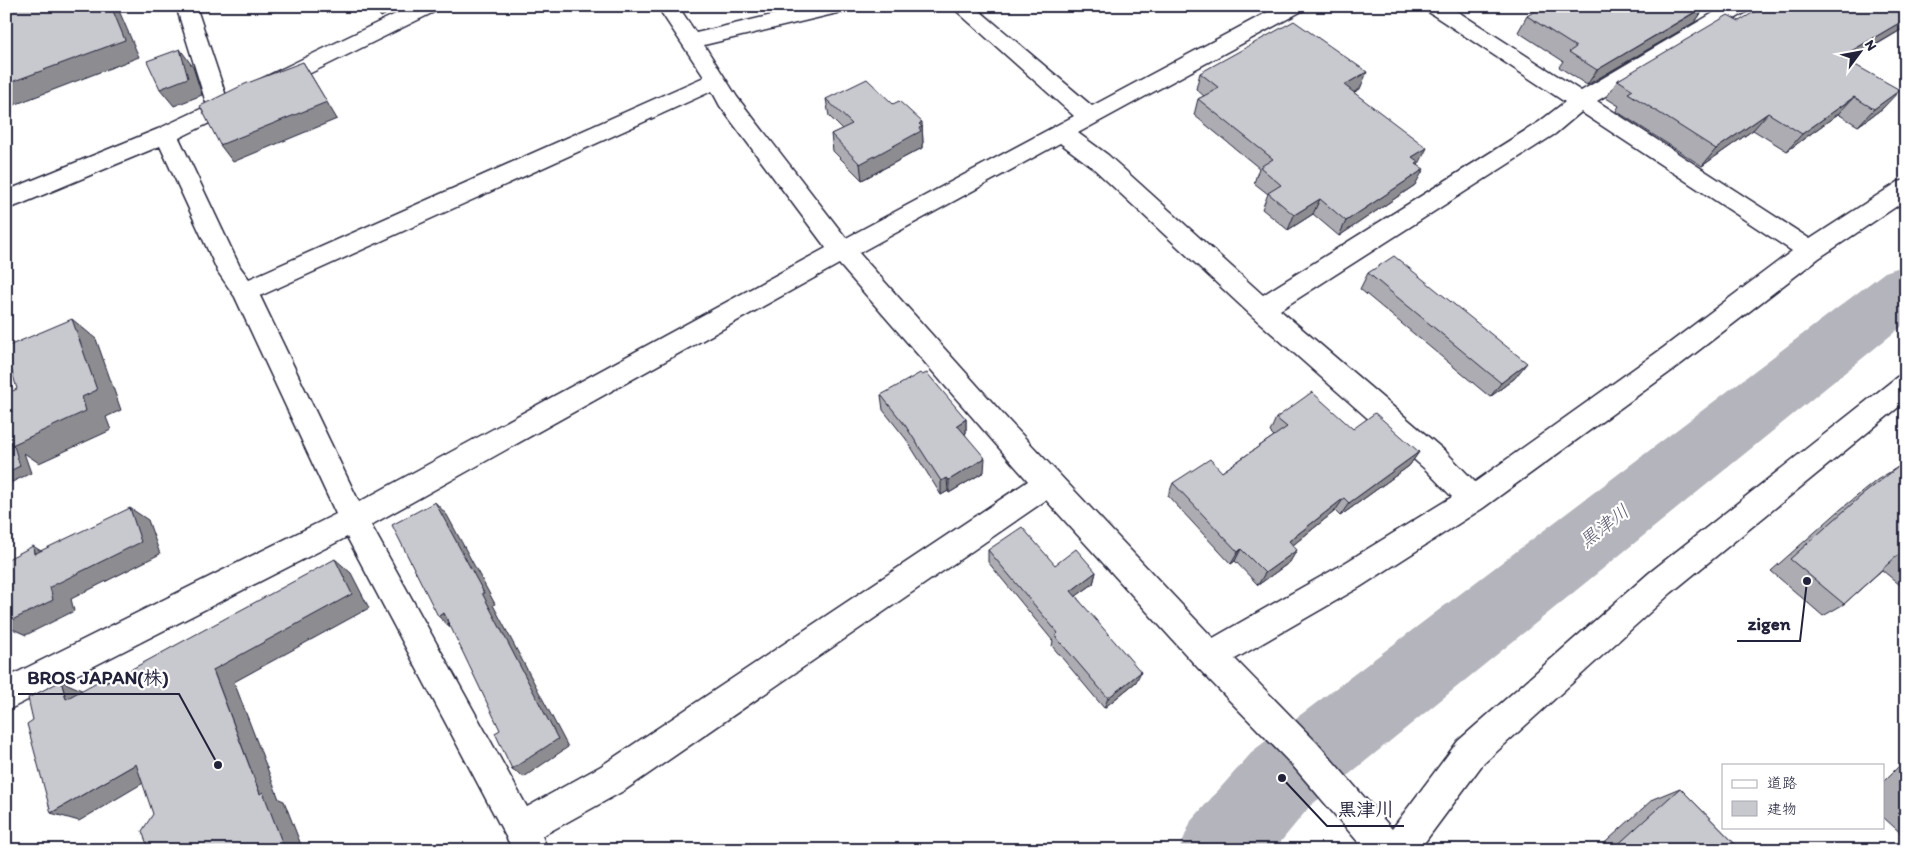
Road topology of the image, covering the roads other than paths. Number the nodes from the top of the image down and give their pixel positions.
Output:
1 (186, 6) edge
2 (429, 6) edge
3 (667, 6) edge
4 (839, 6) edge
5 (961, 6) edge
6 (1295, 6) edge
7 (1434, 6) edge
8 (1742, 6) edge
9 (690, 41) junction
10 (717, 80) junction
11 (1579, 102) junction
12 (218, 108) junction
13 (1089, 116) junction
14 (1062, 133) junction
15 (166, 135) junction
16 (1906, 188) edge
17 (13, 198) dead end
18 (842, 251) junction
19 (1810, 251) junction
20 (245, 292) junction
21 (1260, 309) junction
22 (1906, 385) edge
23 (1048, 483) junction
24 (1473, 499) junction
25 (353, 520) junction
26 (1209, 657) junction
27 (6, 696) edge
28 (526, 839) edge
29 (1388, 850) edge
30 (1398, 850) edge

1 - 12 street
2 - 12 street
3 - 9 street
4 - 9 street
5 - 13 street
6 - 13 street
7 - 11 street
8 - 11 street
9 - 10 street
10 - 18 street
10 - 20 street
11 - 19 street
11 - 21 street
12 - 15 street
13 - 14 street
14 - 18 street
14 - 21 street
15 - 17 street
15 - 20 street
16 - 19 street
18 - 23 street
18 - 25 street
19 - 24 street
20 - 25 street
21 - 24 street
22 - 30 street
23 - 26 street
23 - 28 street
24 - 26 street
25 - 27 street
25 - 28 street
26 - 29 street

